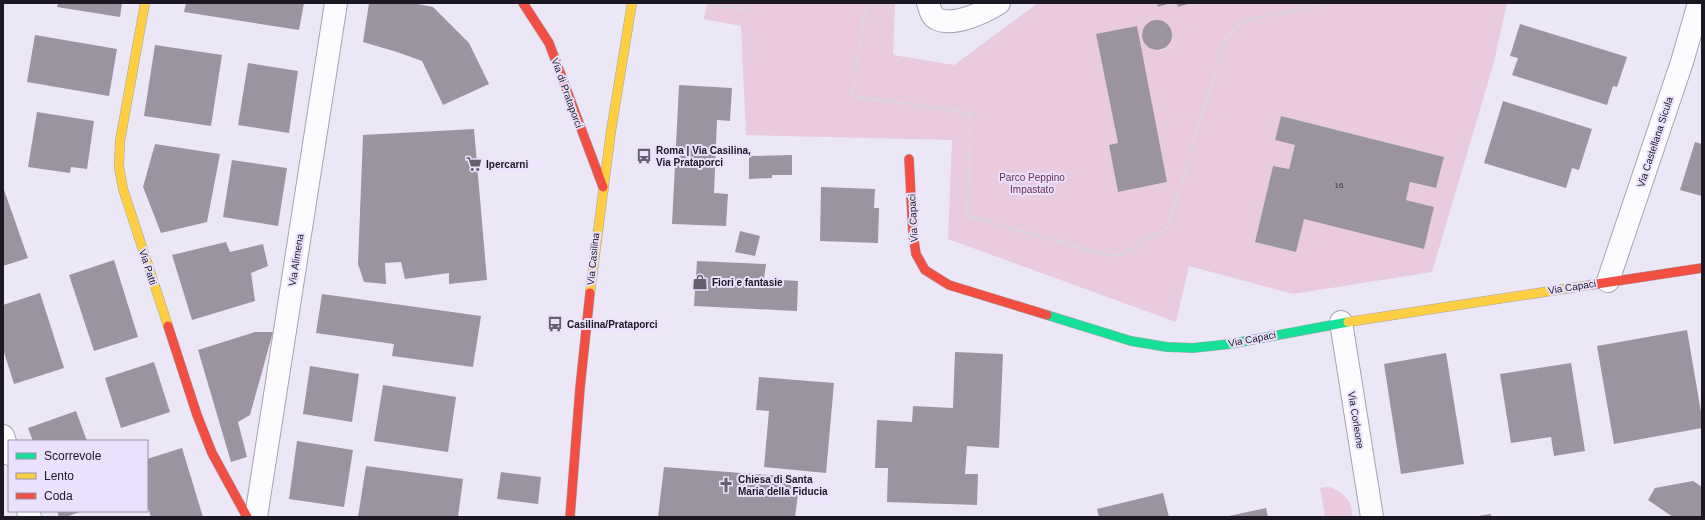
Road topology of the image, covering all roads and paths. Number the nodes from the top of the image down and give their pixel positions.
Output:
1 (145, 3) edge
2 (336, 3) edge
3 (523, 3) edge
4 (530, 3) edge
5 (632, 3) edge
6 (748, 3) edge
7 (866, 3) edge
8 (928, 3) edge
9 (999, 3) edge
10 (1326, 3) edge
11 (1700, 3) edge
12 (707, 4) edge
13 (531, 13) junction
14 (909, 159) dead end
15 (602, 186) junction
16 (1702, 268) edge
17 (1608, 281) junction
18 (1341, 322) junction
19 (3, 436) edge
20 (8, 451) edge
21 (247, 517) edge
22 (256, 517) edge
23 (570, 517) edge
24 (1372, 517) edge

1 - 21 street, Via Patti
2 - 22 street, Via Alimena
3 - 13 street, Via di Prataporci
4 - 13 street
5 - 15 street, Via Casilina
6 - 12 path
7 - 10 path
8 - 9 street
11 - 17 street, Via Castellana Sicula
13 - 15 street, Via di Prataporci
14 - 18 street, Via Capaci
15 - 23 street, Via Casilina
16 - 17 street, Via Capaci
17 - 18 street, Via Capaci
18 - 24 street, Via Corleone
19 - 20 street

